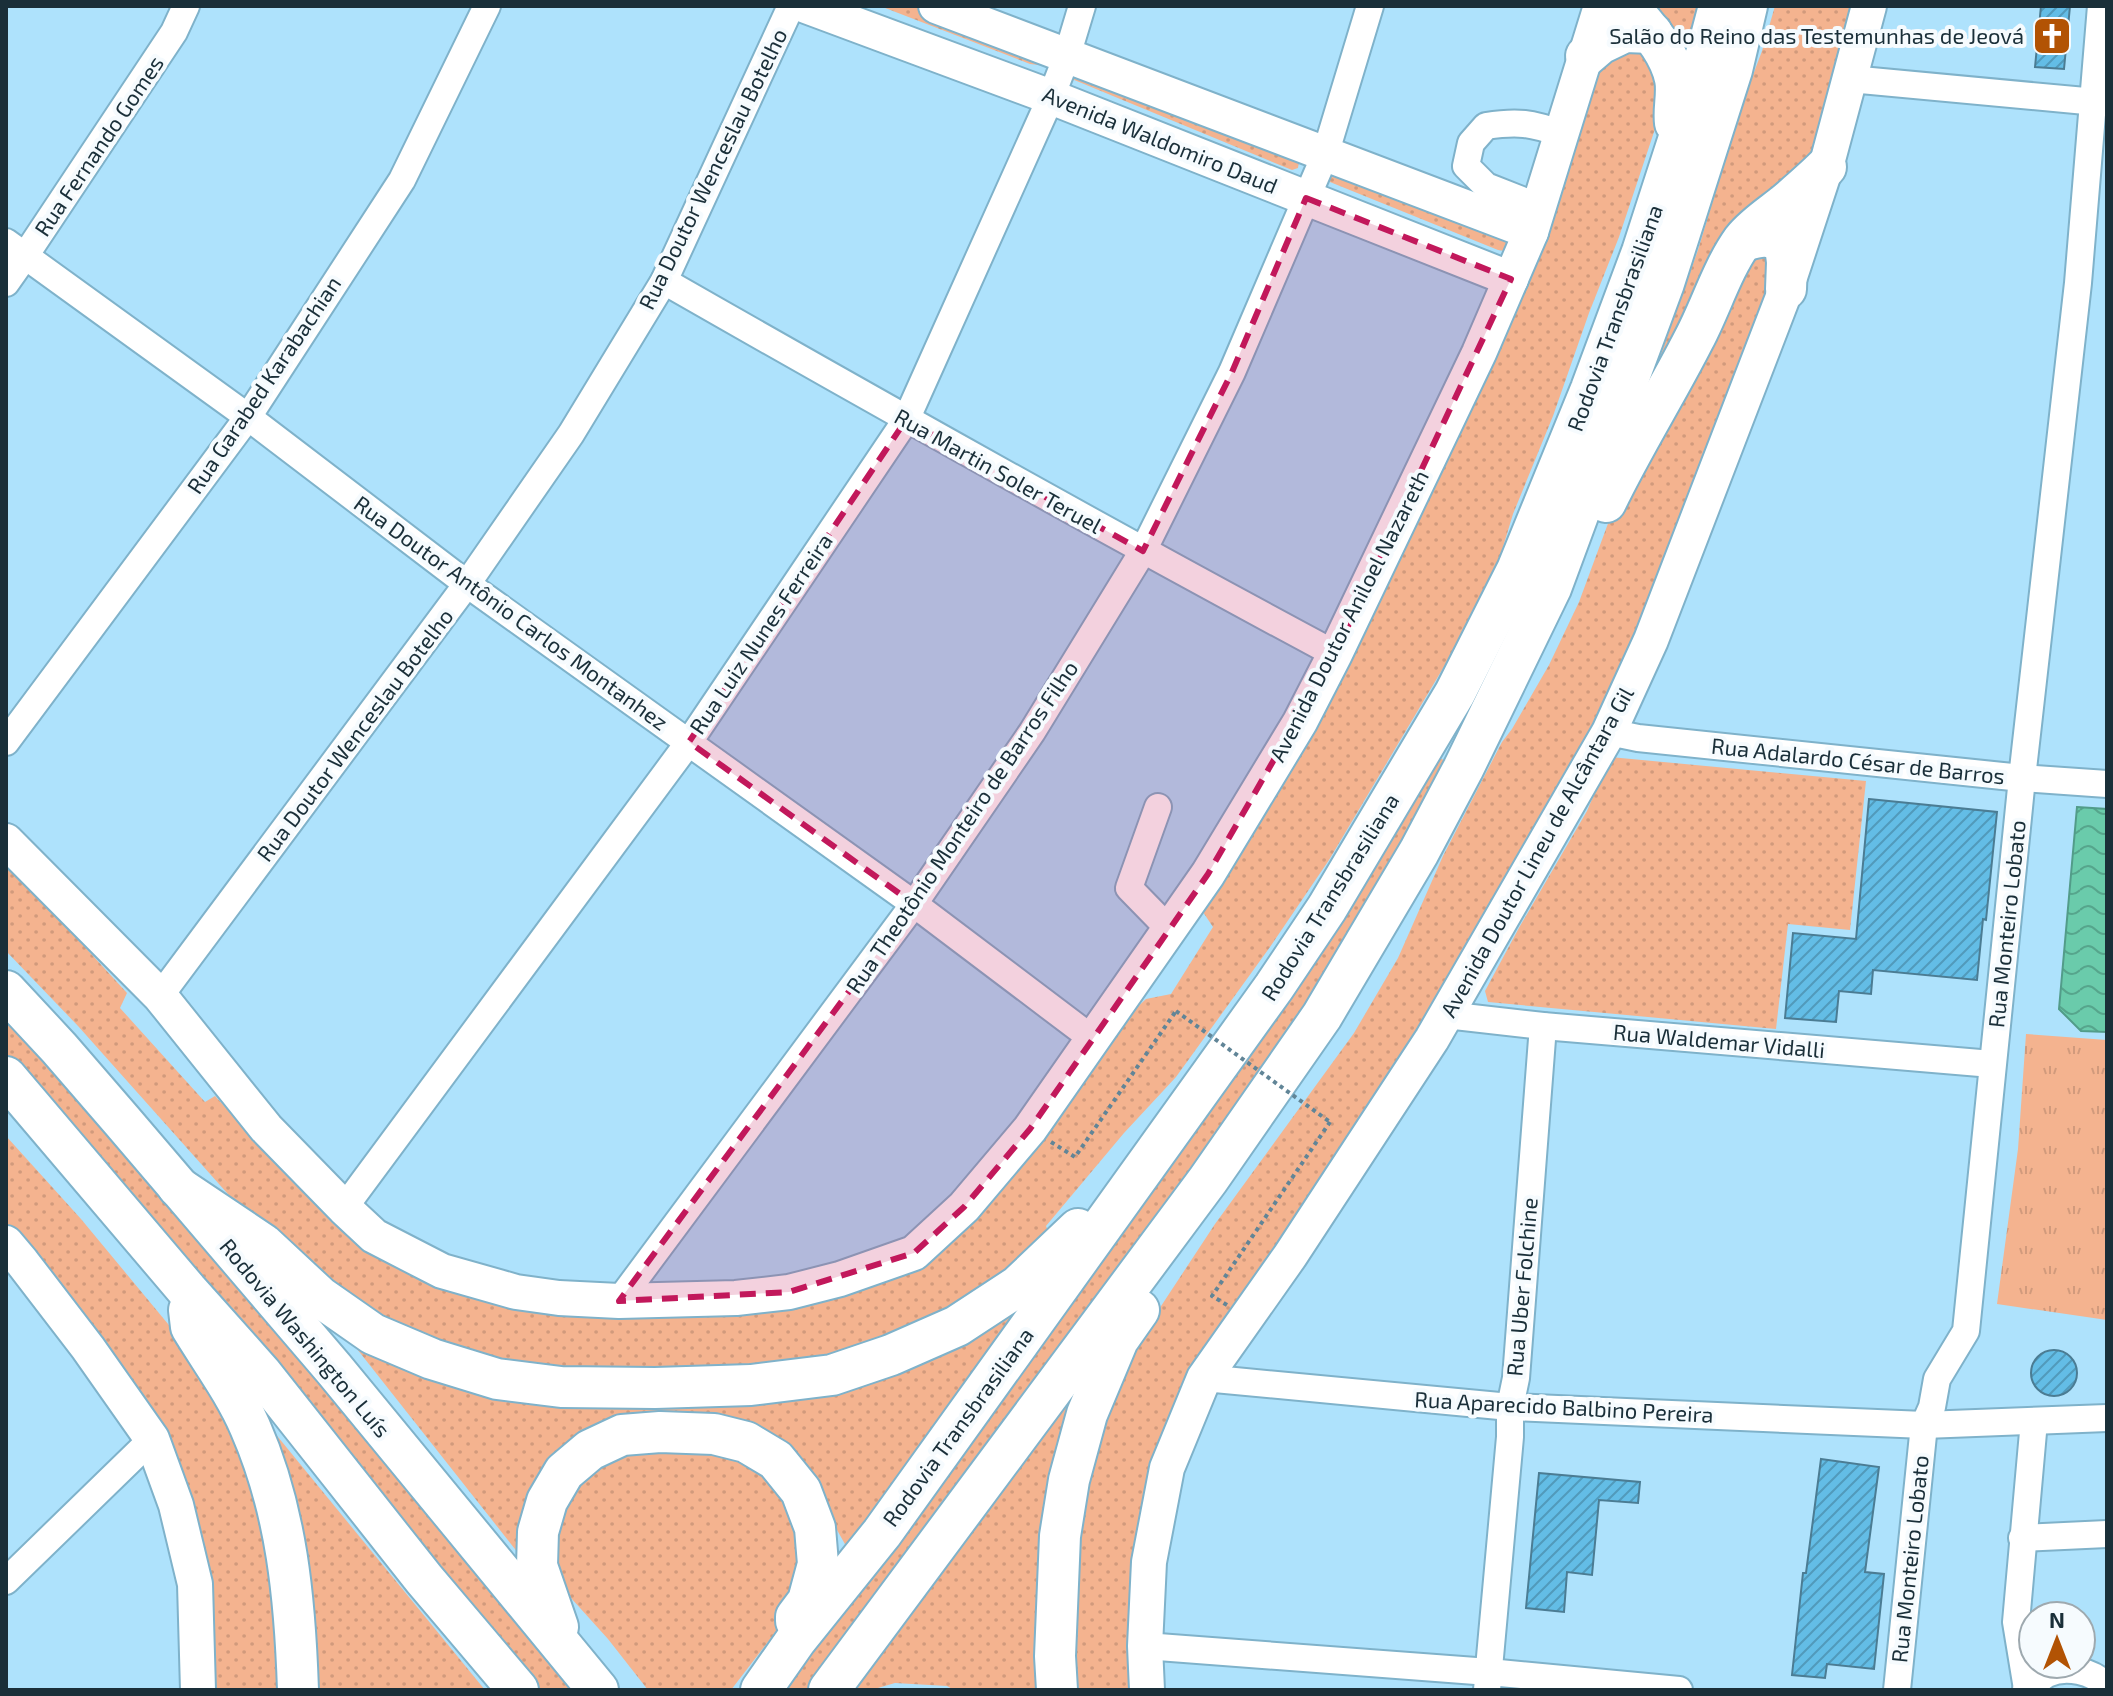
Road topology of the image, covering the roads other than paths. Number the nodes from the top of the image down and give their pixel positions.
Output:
1 (186, 6) edge
2 (487, 6) edge
3 (791, 6) edge
4 (806, 6) edge
5 (936, 6) edge
6 (1082, 6) edge
7 (1370, 6) edge
8 (1601, 6) edge
9 (1719, 6) edge
10 (1747, 6) edge
11 (1869, 6) edge
12 (2101, 6) edge
13 (1640, 20) edge
14 (1067, 56) junction
15 (1586, 56) junction
16 (1850, 79) junction
17 (1051, 97) junction
18 (2100, 102) edge
19 (1562, 134) junction
20 (1678, 142) junction
21 (1325, 155) junction
22 (1826, 167) junction
23 (1306, 198) junction
24 (1535, 220) junction
25 (1743, 241) junction
26 (16, 249) edge
27 (1511, 279) junction
28 (664, 281) junction
29 (6, 283) edge
30 (1786, 289) junction
31 (248, 417) junction
32 (906, 420) junction
33 (1143, 551) junction
34 (467, 584) junction
35 (1551, 588) junction
36 (1335, 654) junction
37 (1609, 732) junction
38 (6, 742) edge
39 (689, 742) junction
40 (2022, 778) junction
41 (2107, 784) edge
42 (1158, 807) dead end
43 (6, 841) edge
44 (914, 904) junction
45 (1169, 929) junction
46 (6, 991) edge
47 (160, 996) junction
48 (1446, 1015) junction
49 (1543, 1026) junction
50 (1094, 1040) junction
51 (1992, 1064) junction
52 (6, 1077) edge
53 (1145, 1166) junction
54 (1208, 1180) junction
55 (178, 1187) junction
56 (344, 1208) junction
57 (11, 1261) edge
58 (187, 1290) junction
59 (619, 1301) junction
60 (1204, 1378) junction
61 (1510, 1407) junction
62 (2107, 1418) edge
63 (2034, 1421) junction
64 (1924, 1425) junction
65 (152, 1439) junction
66 (2107, 1534) edge
67 (2022, 1538) junction
68 (6, 1581) edge
69 (2018, 1600) edge
70 (796, 1640) junction
71 (1145, 1646) junction
72 (567, 1654) junction
73 (1488, 1681) edge
74 (198, 1690) edge
75 (298, 1690) edge
76 (518, 1690) edge
77 (598, 1690) edge
78 (761, 1690) edge
79 (829, 1690) edge
80 (1057, 1690) edge
81 (1147, 1690) edge
82 (1679, 1690) edge
83 (1897, 1690) edge

1 - 26 street, Rua Fernando Gomes
2 - 31 street, Rua Garabed Karabachian
3 - 28 street, Rua Doutor Wenceslau Botelho
4 - 17 main road, Avenida Waldomiro Daud
5 - 14 main road, Avenida Waldomiro Daud
6 - 14 street, Rua Luiz Nunes Ferreira
7 - 21 street, Rua Theotônio Monteiro de Barros Filho
8 - 15 main road, Avenida Doutor Aniloel Nazareth
9 - 20 highway, Rodovia Transbrasiliana
10 - 35 highway, Rodovia Transbrasiliana
11 - 16 main road, Avenida Doutor Lineu de Alcântara Gil
12 - 18 street, Rua Monteiro Lobato
13 - 15 highway
13 - 20 highway
14 - 17 street, Rua Luiz Nunes Ferreira
14 - 21 main road, Avenida Waldomiro Daud
15 - 19 main road, Avenida Doutor Aniloel Nazareth
16 - 18 street
16 - 22 main road, Avenida Doutor Lineu de Alcântara Gil
17 - 23 main road, Avenida Waldomiro Daud
17 - 32 street, Rua Luiz Nunes Ferreira
18 - 40 street, Rua Monteiro Lobato
19 - 24 main road, Avenida Doutor Aniloel Nazareth
19 - 24 street
20 - 53 highway, Rodovia Transbrasiliana
21 - 23 street, Rua Theotônio Monteiro de Barros Filho
21 - 24 main road, Avenida Waldomiro Daud
22 - 25 highway
22 - 30 main road, Avenida Doutor Lineu de Alcântara Gil
23 - 27 main road, Avenida Waldomiro Daud
23 - 33 street, Rua Theotônio Monteiro de Barros Filho
24 - 27 main road, Avenida Doutor Aniloel Nazareth
25 - 30 highway
25 - 35 highway
26 - 29 street, Rua Fernando Gomes
26 - 31 street, Rua Doutor Antônio Carlos Montanhez
27 - 36 main road, Avenida Doutor Aniloel Nazareth
28 - 32 street, Rua Martin Soler Teruel
28 - 34 street, Rua Doutor Wenceslau Botelho
30 - 37 main road, Avenida Doutor Lineu de Alcântara Gil
31 - 34 street, Rua Doutor Antônio Carlos Montanhez
31 - 38 street, Rua Garabed Karabachian
32 - 33 street, Rua Martin Soler Teruel
32 - 39 street, Rua Luiz Nunes Ferreira
33 - 36 street, Rua Martin Soler Teruel
33 - 44 street, Rua Theotônio Monteiro de Barros Filho
34 - 39 street, Rua Doutor Antônio Carlos Montanhez
34 - 47 street, Rua Doutor Wenceslau Botelho
35 - 54 highway, Rodovia Transbrasiliana
36 - 45 main road, Avenida Doutor Aniloel Nazareth
37 - 40 street, Rua Adalardo César de Barros
37 - 48 main road, Avenida Doutor Lineu de Alcântara Gil
39 - 44 street, Rua Doutor Antônio Carlos Montanhez
39 - 56 street, Rua Luiz Nunes Ferreira
40 - 41 street, Rua Adalardo César de Barros
40 - 51 street, Rua Monteiro Lobato
42 - 45 street
43 - 47 main road, Avenida Doutor Aniloel Nazareth
44 - 50 street, Rua Doutor Antônio Carlos Montanhez
44 - 59 street, Rua Theotônio Monteiro de Barros Filho
45 - 50 main road, Avenida Doutor Aniloel Nazareth
46 - 55 highway, Rodovia Washington Luís
47 - 56 main road, Avenida Doutor Aniloel Nazareth
48 - 49 street, Rua Waldemar Vidalli
48 - 60 main road, Avenida Doutor Lineu de Alcântara Gil
49 - 51 street, Rua Waldemar Vidalli
49 - 61 street, Rua Uber Folchine
50 - 59 main road, Avenida Doutor Aniloel Nazareth
51 - 64 street, Rua Monteiro Lobato
52 - 58 highway
53 - 55 highway
53 - 70 highway, Rodovia Transbrasiliana
54 - 79 highway, Rodovia Transbrasiliana
54 - 80 highway
55 - 72 highway, Rodovia Washington Luís
56 - 59 main road, Avenida Doutor Aniloel Nazareth
57 - 65 main road
58 - 75 highway
58 - 76 highway
60 - 61 street, Rua Aparecido Balbino Pereira
60 - 71 main road, Avenida Doutor Lineu de Alcântara Gil
61 - 64 street, Rua Aparecido Balbino Pereira
61 - 73 street, Rua Uber Folchine
62 - 63 street, Rua Aparecido Balbino Pereira
63 - 64 street, Rua Aparecido Balbino Pereira
63 - 67 street
64 - 83 street, Rua Monteiro Lobato
65 - 68 street
65 - 74 main road
66 - 67 street
67 - 69 street
70 - 72 highway
70 - 78 highway, Rodovia Transbrasiliana
71 - 73 street
71 - 81 main road, Avenida Doutor Lineu de Alcântara Gil
72 - 77 highway, Rodovia Washington Luís
73 - 82 street

